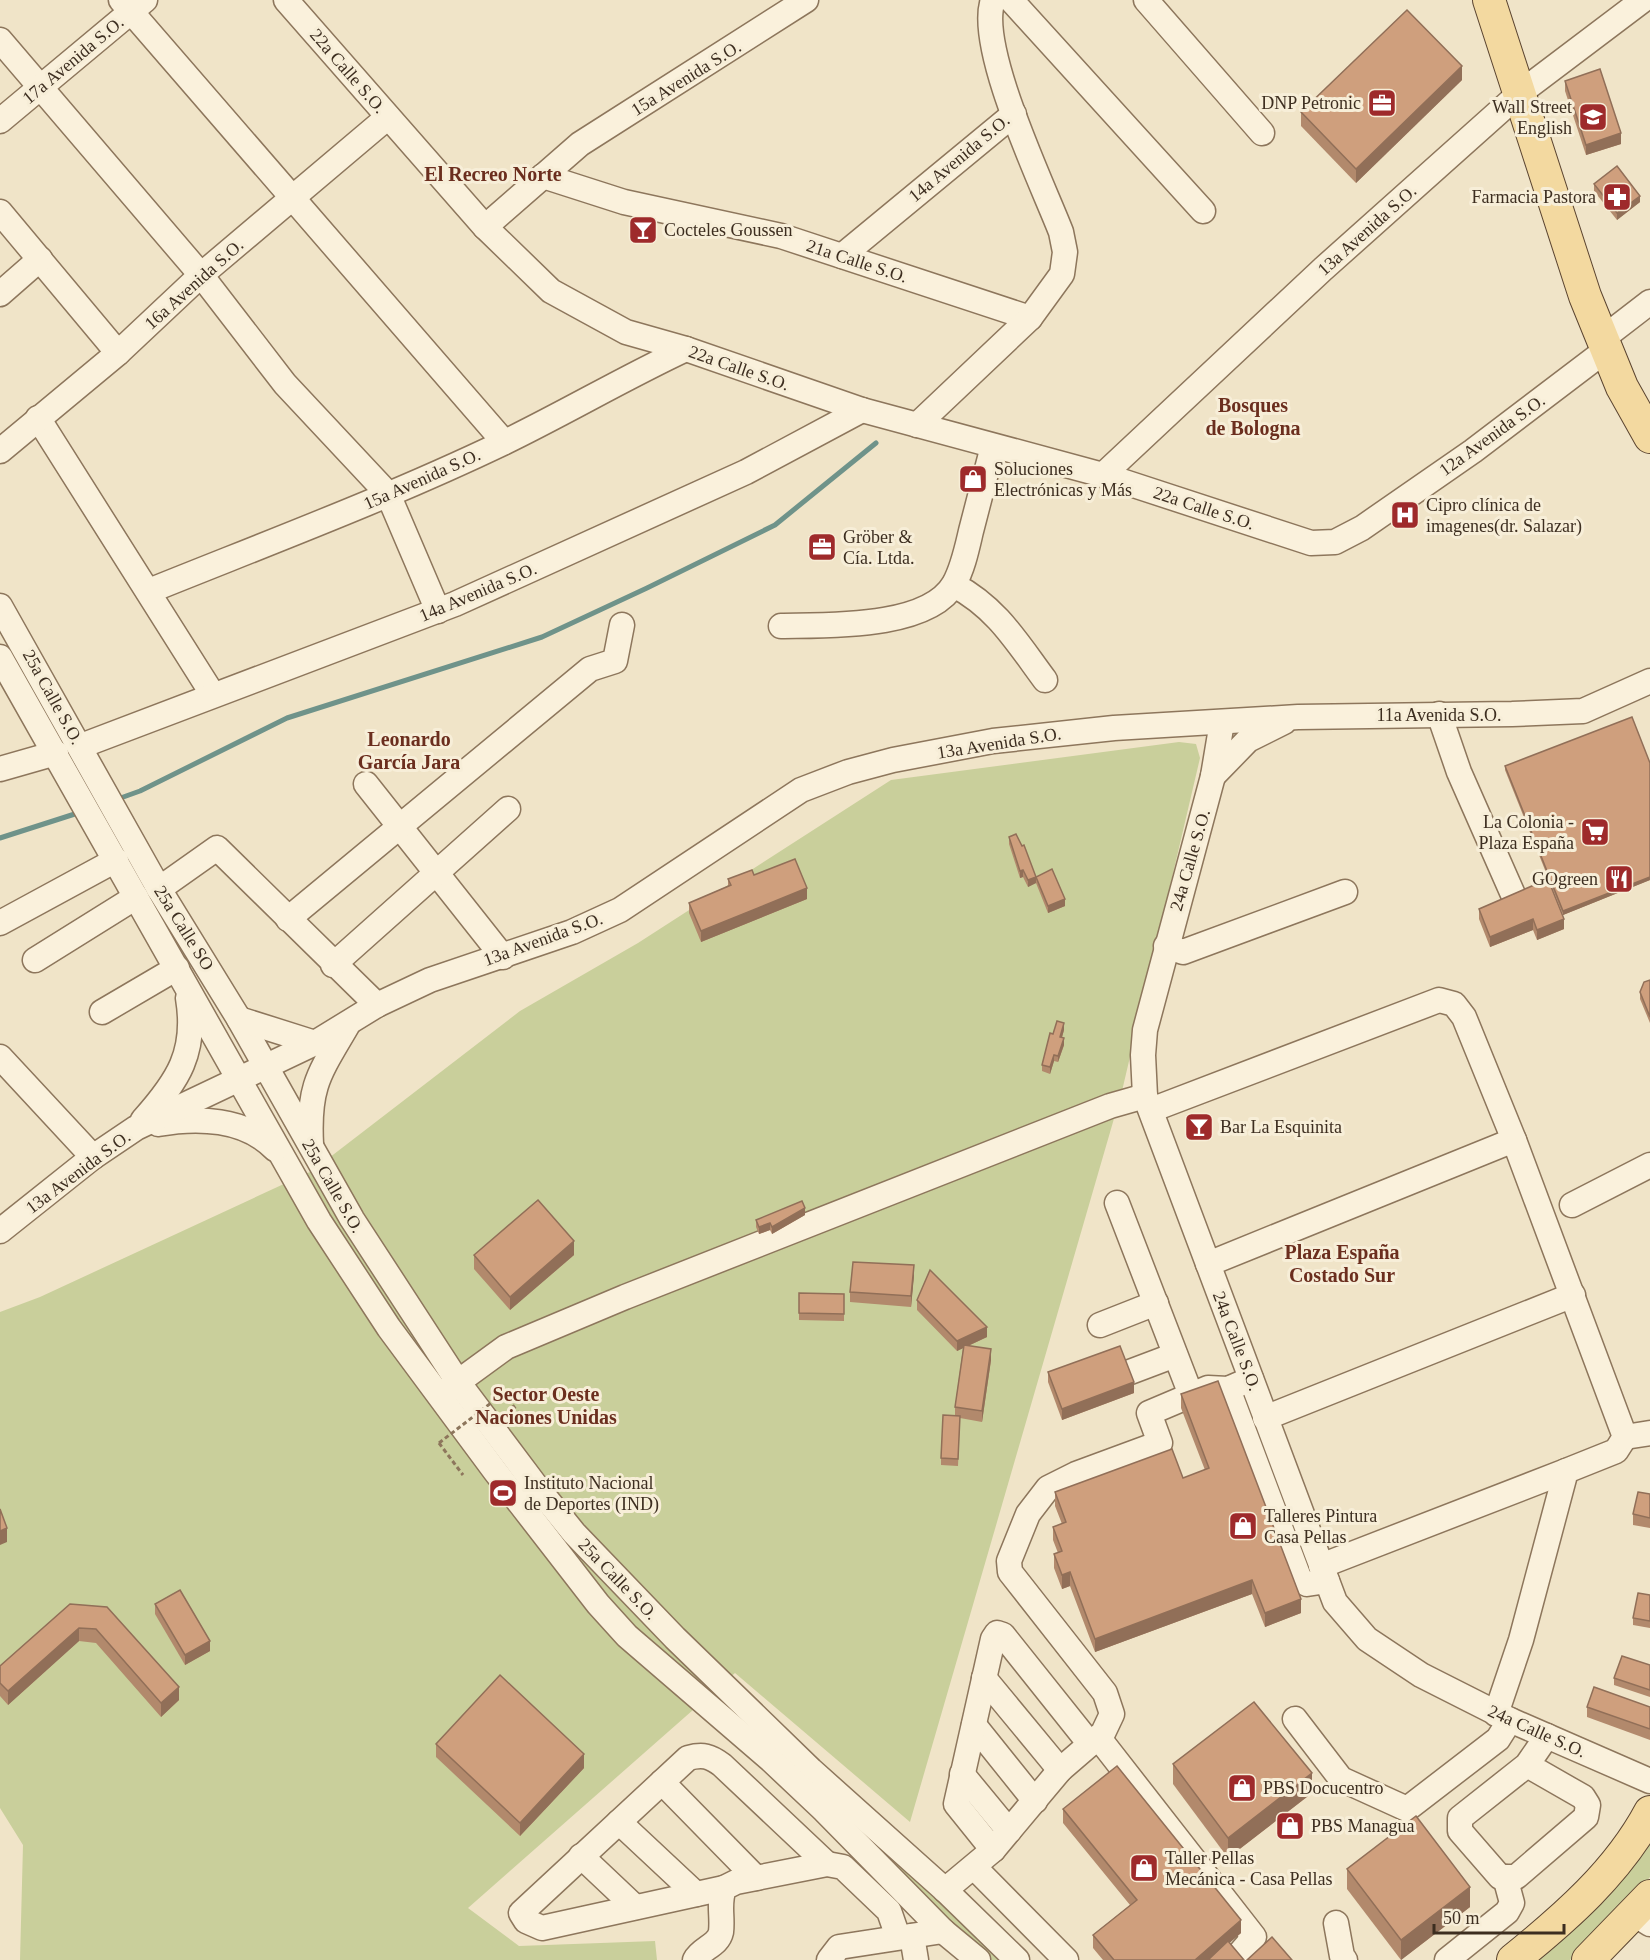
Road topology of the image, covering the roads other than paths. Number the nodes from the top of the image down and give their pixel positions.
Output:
1 (286, 0) edge
2 (806, 0) edge
3 (993, 0) edge
4 (1011, 0) edge
5 (1146, 0) edge
6 (1489, 0) edge
7 (1643, 0) edge
8 (132, 4) edge
9 (0, 40) edge
10 (40, 87) junction
11 (1520, 93) junction
12 (1014, 114) junction
13 (388, 117) junction
14 (0, 121) edge
15 (1262, 133) dead end
16 (543, 176) junction
17 (293, 198) junction
18 (1203, 211) dead end
19 (0, 213) edge
20 (485, 227) junction
21 (842, 256) junction
22 (40, 259) junction
23 (201, 275) junction
24 (0, 294) edge
25 (1650, 302) edge
26 (1030, 318) junction
27 (1604, 345) junction
28 (686, 349) junction
29 (118, 353) junction
30 (862, 410) junction
31 (38, 418) junction
32 (917, 425) junction
33 (1650, 437) edge
34 (504, 442) junction
35 (993, 446) junction
36 (0, 452) edge
37 (1103, 475) junction
38 (388, 494) junction
39 (1311, 543) joint
40 (954, 585) junction
41 (149, 591) junction
42 (0, 606) edge
43 (438, 611) junction
44 (622, 625) dead end
45 (781, 626) dead end
46 (0, 657) edge
47 (1045, 680) dead end
48 (1650, 681) edge
49 (213, 695) junction
50 (1439, 714) junction
51 (1298, 717) junction
52 (1222, 722) junction
53 (81, 746) junction
54 (56, 753) junction
55 (0, 769) edge
56 (1213, 776) junction
57 (366, 784) dead end
58 (105, 789) joint
59 (84, 803) joint
60 (508, 809) dead end
61 (400, 826) junction
62 (116, 860) junction
63 (436, 873) junction
64 (159, 889) junction
65 (1345, 892) dead end
66 (136, 897) junction
67 (1515, 899) edge
68 (288, 919) junction
69 (0, 922) edge
70 (1166, 946) junction
71 (503, 957) junction
72 (35, 960) dead end
73 (333, 964) junction
74 (182, 977) junction
75 (377, 1005) junction
76 (102, 1012) dead end
77 (239, 1019) junction
78 (348, 1026) junction
79 (315, 1043) junction
80 (0, 1057) edge
81 (265, 1065) junction
82 (238, 1078) junction
83 (1148, 1103) junction
84 (136, 1128) junction
85 (1514, 1140) junction
86 (311, 1149) junction
87 (93, 1157) junction
88 (285, 1160) junction
89 (1650, 1166) edge
90 (1118, 1203) dead end
91 (1572, 1205) dead end
92 (0, 1231) edge
93 (1208, 1264) junction
94 (1573, 1295) junction
95 (1156, 1303) junction
96 (1100, 1325) dead end
97 (1175, 1355) junction
98 (1130, 1372) edge
99 (1251, 1379) junction
100 (458, 1382) junction
101 (1228, 1389) junction
102 (438, 1395) junction
103 (1191, 1395) junction
104 (1265, 1418) junction
105 (1650, 1433) edge
106 (1625, 1437) junction
107 (1566, 1471) junction
108 (574, 1533) junction
109 (554, 1548) junction
110 (1324, 1574) junction
111 (984, 1678) junction
112 (1503, 1717) junction
113 (1295, 1719) dead end
114 (974, 1725) junction
115 (1547, 1736) junction
116 (1094, 1741) junction
117 (1527, 1766) junction
118 (1060, 1770) junction
119 (962, 1774) junction
120 (1650, 1781) edge
121 (662, 1782) junction
122 (1035, 1801) junction
123 (1650, 1812) edge
124 (619, 1822) junction
125 (1009, 1831) junction
126 (993, 1850) junction
127 (581, 1856) junction
128 (827, 1864) junction
129 (974, 1867) junction
130 (1505, 1877) junction
131 (756, 1878) junction
132 (724, 1888) junction
133 (945, 1890) junction
134 (696, 1894) junction
135 (635, 1907) junction
136 (1645, 1912) edge
137 (1336, 1923) dead end
138 (943, 1931) junction
139 (905, 1936) junction
140 (863, 1951) edge
141 (1241, 1952) edge
142 (695, 1960) edge
143 (829, 1960) edge
144 (916, 1960) edge
145 (978, 1960) edge
146 (1017, 1960) edge
147 (1066, 1960) edge
148 (1345, 1960) edge
149 (1447, 1960) edge
150 (1513, 1960) edge
151 (1588, 1960) edge

1 - 13 street, 22a Calle S.O.
2 - 16 street, 15a Avenida S.O.
3 - 12 street, 14a Avenida S.O.
4 - 18 street
5 - 15 street
6 - 11 main road
7 - 11 street, 13a Avenida S.O.
8 - 10 street, 17a Avenida S.O.
8 - 17 street
9 - 10 street
10 - 14 street, 17a Avenida S.O.
10 - 23 street
11 - 27 main road
11 - 37 street, 13a Avenida S.O.
12 - 21 street, 14a Avenida S.O.
12 - 26 street
13 - 17 street, 16a Avenida S.O.
13 - 20 street, 22a Calle S.O.
16 - 20 street, 15a Avenida S.O.
16 - 21 street, 21a Calle S.O.
17 - 23 street, 16a Avenida S.O.
17 - 34 street
19 - 22 street
20 - 28 street, 22a Calle S.O.
21 - 26 street, 21a Calle S.O.
22 - 24 street
22 - 29 street
23 - 29 street, 16a Avenida S.O.
23 - 38 street
25 - 27 street, 12a Avenida S.O.
26 - 32 street
27 - 33 main road
27 - 39 street, 12a Avenida S.O.
28 - 30 street, 22a Calle S.O.
28 - 34 street, 15a Avenida S.O.
29 - 31 street, 16a Avenida S.O.
30 - 32 street, 22a Calle S.O.
30 - 43 street, 14a Avenida S.O.
31 - 36 street, 16a Avenida S.O.
31 - 41 street
32 - 35 street, 22a Calle S.O.
34 - 38 street, 15a Avenida S.O.
35 - 37 street, 22a Calle S.O.
35 - 40 street
37 - 39 street, 22a Calle S.O.
38 - 41 street, 15a Avenida S.O.
38 - 43 street
40 - 45 street
40 - 47 street
41 - 49 street
42 - 53 street, 25a Calle S.O.
43 - 49 street, 14a Avenida S.O.
44 - 61 street
46 - 54 street, 25a Calle S.O.
48 - 50 street, 11a Avenida S.O.
49 - 53 street, 14a Avenida S.O.
50 - 51 street, 11a Avenida S.O.
50 - 67 street
51 - 52 street, 11a Avenida S.O.
51 - 56 street
52 - 56 street, 24a Calle S.O.
52 - 71 street, 13a Avenida S.O.
53 - 58 street, 25a Calle S.O.
54 - 55 street
54 - 59 street, 25a Calle S.O.
56 - 70 street, 24a Calle S.O.
57 - 61 street
58 - 64 street, 25a Calle SO
59 - 62 street, 25a Calle SO
60 - 63 street
61 - 63 street
61 - 68 street
62 - 66 street, 25a Calle SO
62 - 69 street
63 - 71 street
63 - 73 street
64 - 68 street
64 - 77 street, 25a Calle SO
65 - 70 street
66 - 72 street
66 - 74 street, 25a Calle SO
68 - 73 street
70 - 83 street, 24a Calle S.O.
71 - 75 street, 13a Avenida S.O.
73 - 75 street
74 - 76 street
74 - 82 street, 25a Calle SO
74 - 84 street
75 - 78 street, 13a Avenida S.O.
77 - 79 street
77 - 81 street, 25a Calle SO
78 - 79 street, 13a Avenida S.O.
78 - 86 street
79 - 81 street, 13a Avenida S.O.
80 - 87 street
81 - 82 street, 13a Avenida S.O.
81 - 86 street, 25a Calle S.O.
82 - 84 street, 13a Avenida S.O.
82 - 88 street, 25a Calle S.O.
83 - 85 street
83 - 93 street, 24a Calle S.O.
83 - 100 street
84 - 87 street, 13a Avenida S.O.
84 - 88 street
85 - 93 street
85 - 94 street
86 - 100 street, 25a Calle S.O.
87 - 92 street, 13a Avenida S.O.
88 - 102 street, 25a Calle S.O.
89 - 91 street
90 - 95 street
93 - 99 street, 24a Calle S.O.
94 - 104 street
94 - 106 street
95 - 96 street
95 - 97 street
97 - 98 street
97 - 103 street
99 - 101 street
99 - 104 street, 24a Calle S.O.
100 - 102 street
100 - 108 street, 25a Calle S.O.
101 - 103 street
101 - 110 street
102 - 109 street, 25a Calle S.O.
103 - 116 street
104 - 110 street, 24a Calle S.O.
105 - 106 street
106 - 107 street
107 - 110 street
107 - 112 street
108 - 109 street
108 - 133 street, 25a Calle S.O.
109 - 138 street, 25a Calle S.O.
110 - 112 street, 24a Calle S.O.
111 - 114 street
111 - 116 street
111 - 118 street
112 - 113 street
112 - 115 street, 24a Calle S.O.
114 - 119 street
114 - 122 street
115 - 117 street
115 - 120 street, 24a Calle S.O.
116 - 118 street
116 - 141 street
117 - 130 street
117 - 130 street
118 - 122 street
119 - 125 street
119 - 126 street
121 - 124 street
121 - 128 street
121 - 131 street
122 - 125 street
123 - 150 main road
124 - 127 street
124 - 134 street
125 - 126 street
126 - 129 street
127 - 135 street
127 - 135 street
128 - 131 street
128 - 139 street
129 - 133 street
129 - 147 street
130 - 149 street
131 - 132 street
132 - 134 street
132 - 142 street
133 - 146 street, 25a Calle S.O.
134 - 135 street
136 - 151 main road
137 - 148 street
138 - 139 street
138 - 145 street, 25a Calle S.O.
139 - 140 street
139 - 144 street
140 - 143 street

